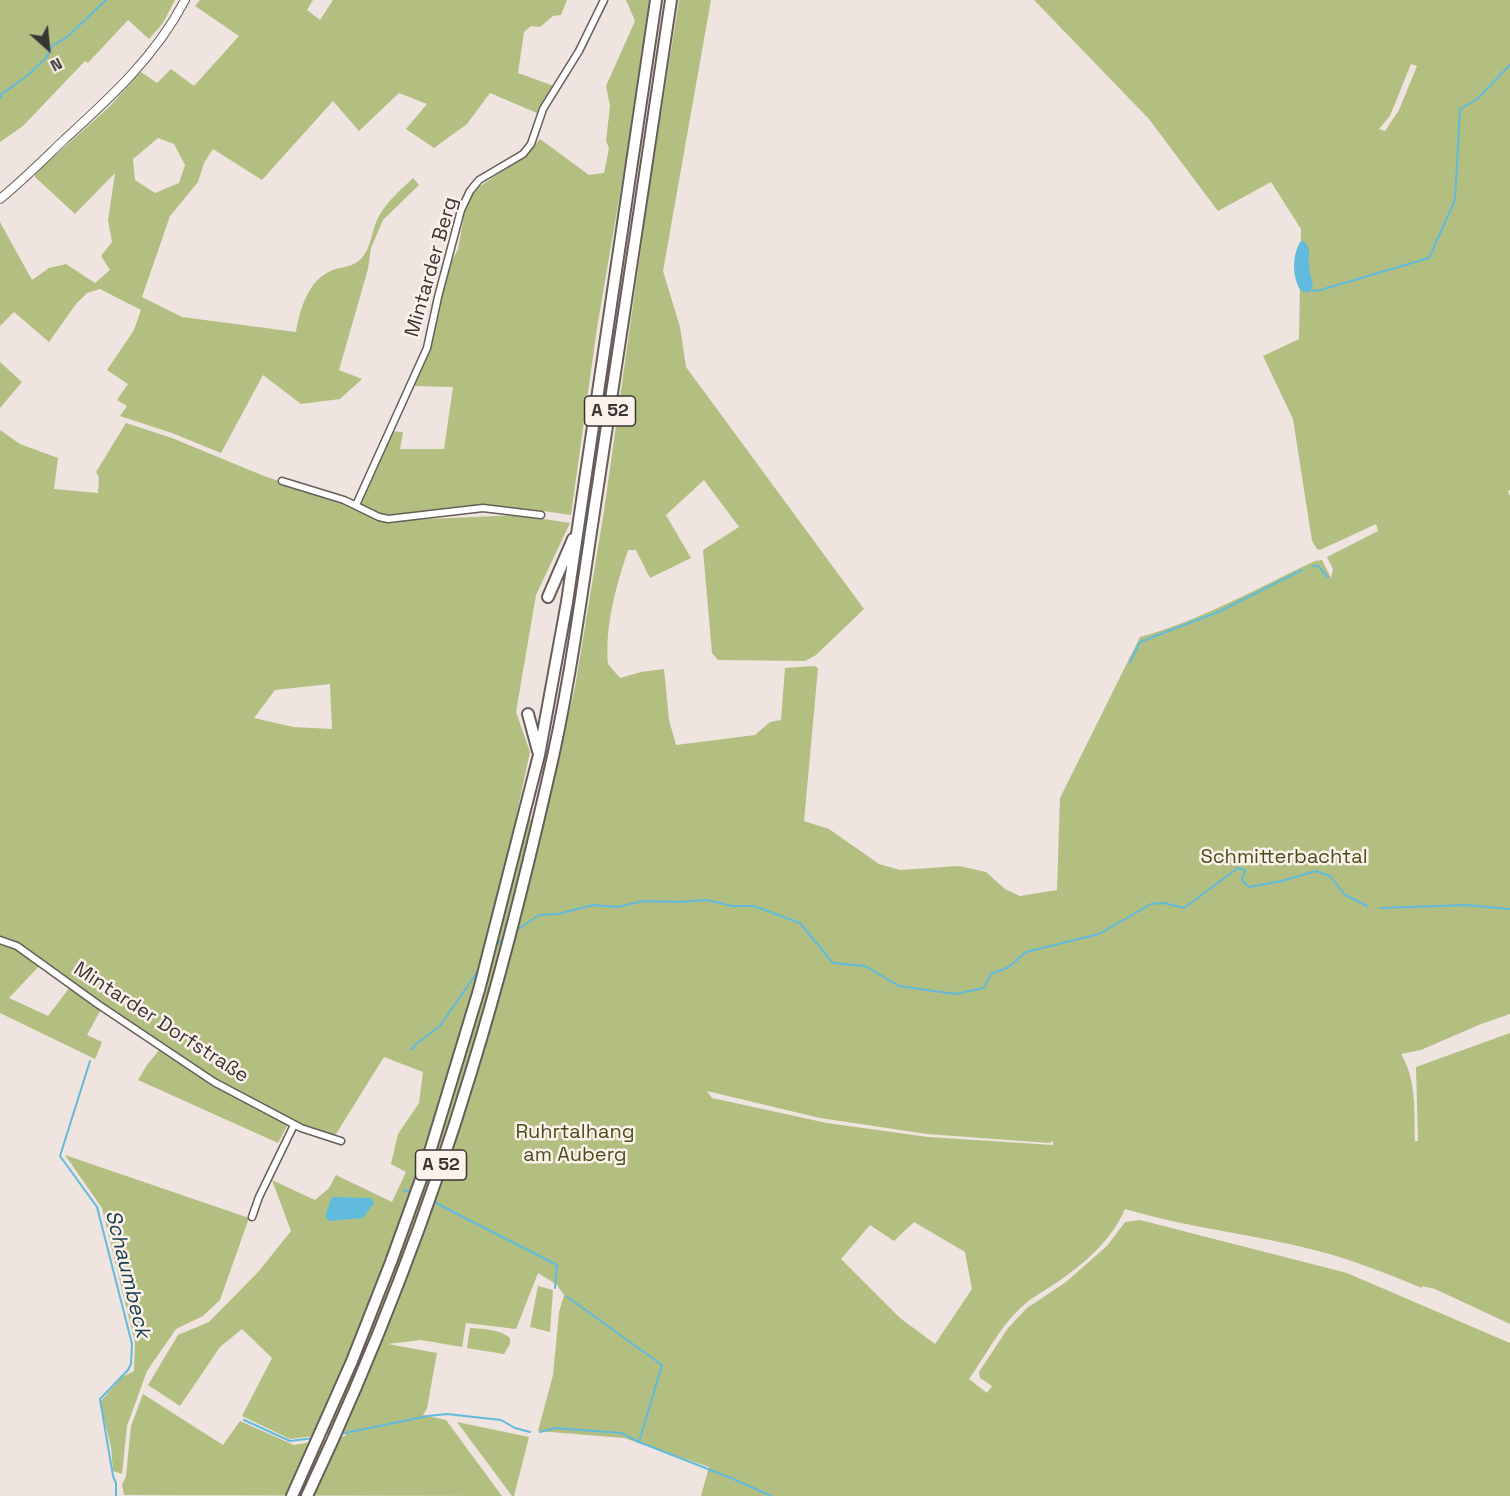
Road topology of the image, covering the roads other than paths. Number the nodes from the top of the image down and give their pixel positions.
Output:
1 (185, 0) edge
2 (604, 0) edge
3 (656, 0) edge
4 (671, 0) edge
5 (0, 199) edge
6 (282, 481) dead end
7 (356, 505) junction
8 (541, 515) dead end
9 (579, 525) junction
10 (548, 597) dead end
11 (528, 714) dead end
12 (539, 754) junction
13 (0, 940) edge
14 (294, 1125) junction
15 (341, 1141) dead end
16 (252, 1217) dead end
17 (292, 1496) edge
18 (306, 1496) edge

1 - 5 street
2 - 7 street, Mintarder Berg
3 - 9 highway, A 52
4 - 18 highway, A 52
6 - 7 street
7 - 8 street
9 - 10 highway
9 - 12 highway, A 52
11 - 12 highway
12 - 17 highway, A 52
13 - 14 street, Mintarder Dorfstraße
14 - 15 street, Mintarder Dorfstraße
14 - 16 street

